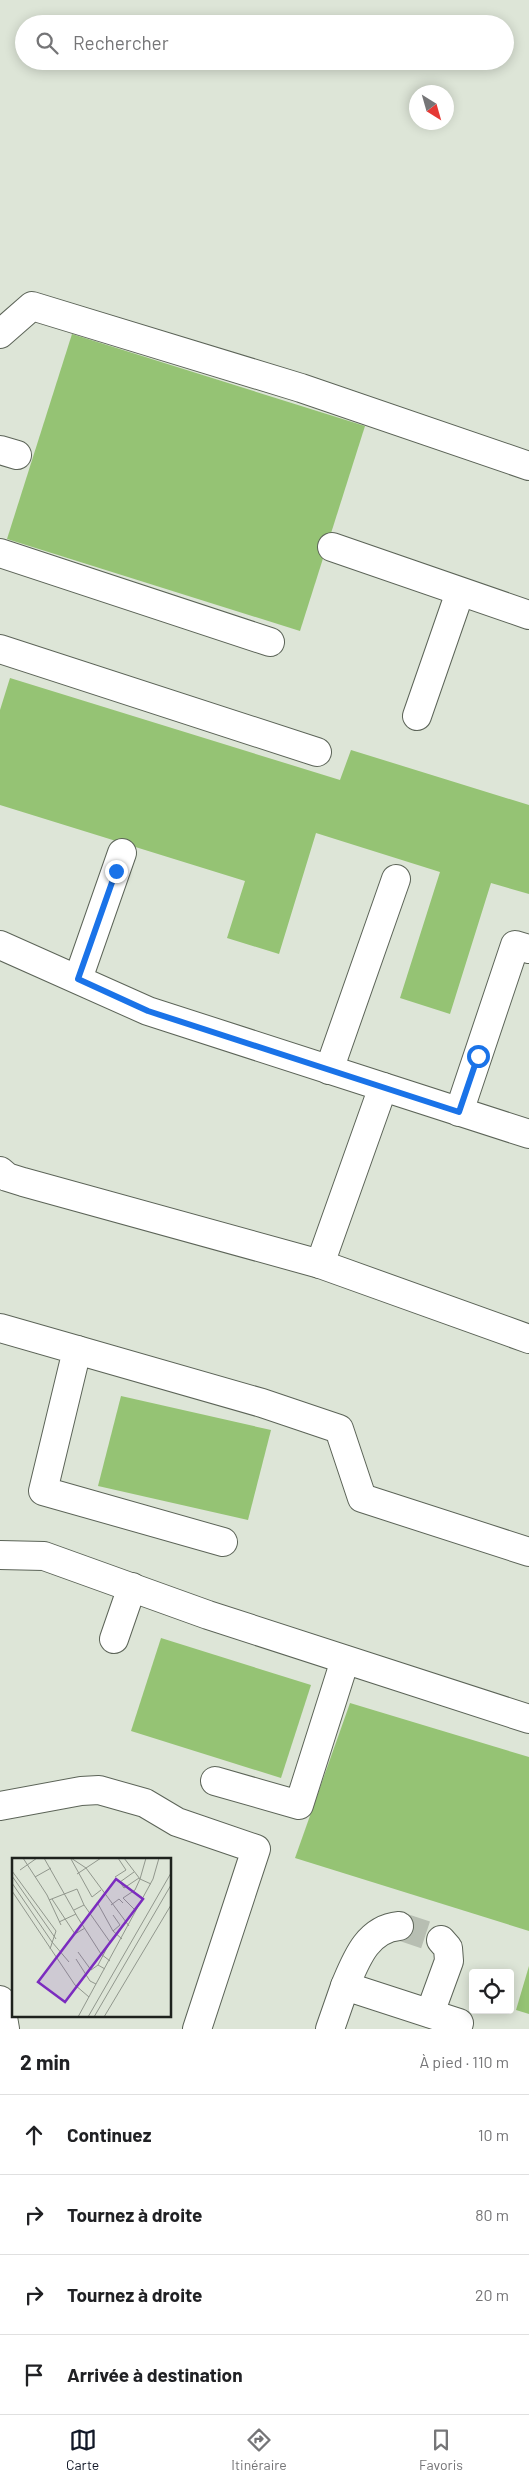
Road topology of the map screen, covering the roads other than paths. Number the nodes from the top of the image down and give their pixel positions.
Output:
1 (0, 334) edge
2 (529, 466) edge
3 (332, 547) dead end
4 (0, 554) edge
5 (460, 592) junction
6 (529, 616) edge
7 (270, 642) dead end
8 (0, 649) edge
9 (417, 716) dead end
10 (316, 752) dead end
11 (122, 853) dead end
12 (396, 879) dead end
13 (0, 945) edge
14 (529, 949) edge
15 (78, 979) junction
16 (329, 1070) junction
17 (383, 1087) junction
18 (459, 1112) junction
19 (529, 1134) edge
20 (0, 1171) edge
21 (320, 1264) junction
22 (0, 1328) edge
23 (529, 1340) edge
24 (77, 1350) junction
25 (223, 1542) dead end
26 (529, 1552) edge
27 (0, 1555) edge
28 (132, 1588) junction
29 (114, 1639) dead end
30 (346, 1660) junction
31 (529, 1719) edge
32 (214, 1781) dead end
33 (0, 1806) edge
34 (399, 1926) tunnel mouth
35 (441, 1940) dead end
36 (345, 1986) junction
37 (0, 2000) edge
38 (430, 2013) junction
39 (5, 2029) edge
40 (197, 2029) edge
41 (330, 2029) edge
42 (457, 2029) edge

1 - 2 street
3 - 5 street
4 - 7 street
5 - 6 street
5 - 9 street
8 - 10 street
11 - 15 street
12 - 16 street
13 - 15 street
14 - 18 street
15 - 16 street
16 - 17 street
17 - 18 street
17 - 21 street
18 - 19 street
20 - 21 street
21 - 23 street
22 - 24 street
24 - 25 street
24 - 26 street
27 - 28 street
28 - 29 street
28 - 30 street
30 - 31 street
30 - 32 street
33 - 40 street
34 - 36 street
35 - 38 street
36 - 38 street
36 - 41 street
37 - 39 street
38 - 42 street

